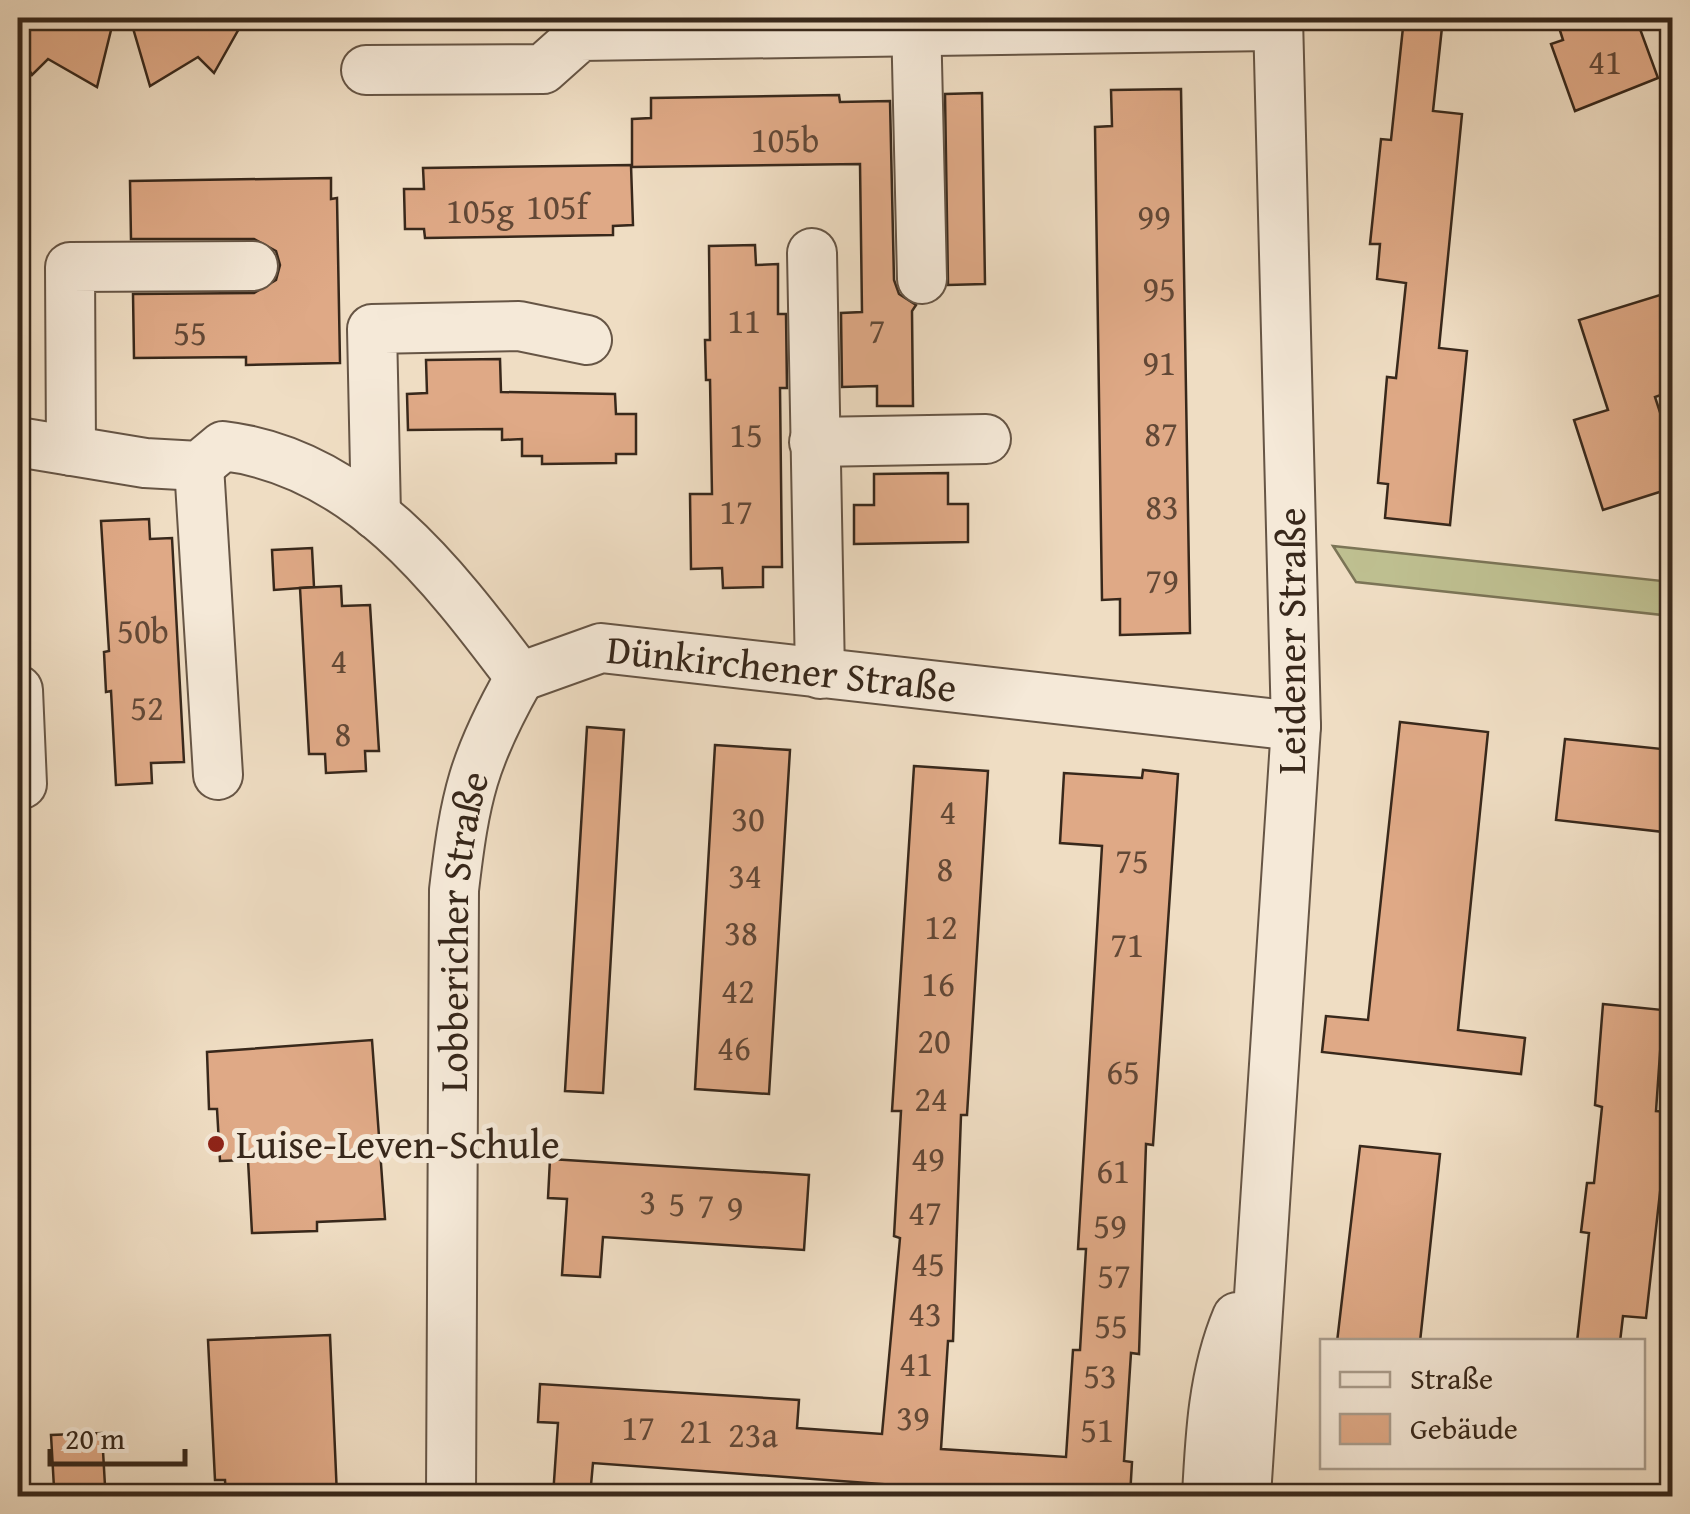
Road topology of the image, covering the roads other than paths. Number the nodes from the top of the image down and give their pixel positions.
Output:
1 (1278, 22) edge
2 (916, 24) edge
3 (986, 24) edge
4 (648, 26) edge
5 (785, 26) edge
6 (580, 27) edge
7 (366, 70) dead end
8 (812, 253) dead end
9 (253, 266) dead end
10 (922, 280) dead end
11 (587, 340) dead end
12 (986, 439) dead end
13 (18, 442) edge
14 (814, 442) junction
15 (71, 451) junction
16 (199, 466) junction
17 (376, 514) junction
18 (820, 674) junction
19 (520, 676) junction
20 (18, 690) edge
21 (1296, 726) junction
22 (218, 775) dead end
23 (22, 784) dead end
24 (1258, 1263) junction
25 (451, 1496) edge
26 (1207, 1496) edge
27 (1246, 1496) edge

1 - 3 street
1 - 21 street, Leidener Straße
2 - 3 street
2 - 5 street
2 - 10 street
4 - 5 street
4 - 6 street
6 - 7 street
8 - 14 street
9 - 15 street
11 - 17 street
12 - 14 street
13 - 15 street
14 - 18 street
15 - 16 street
16 - 17 street
16 - 22 street
17 - 19 street
18 - 19 street, Dünkirchener Straße
18 - 21 street, Dünkirchener Straße
19 - 25 street, Lobbericher Straße
20 - 23 street
21 - 24 street, Leidener Straße
24 - 26 street, Leidener Straße
24 - 27 street, Leidener Straße

